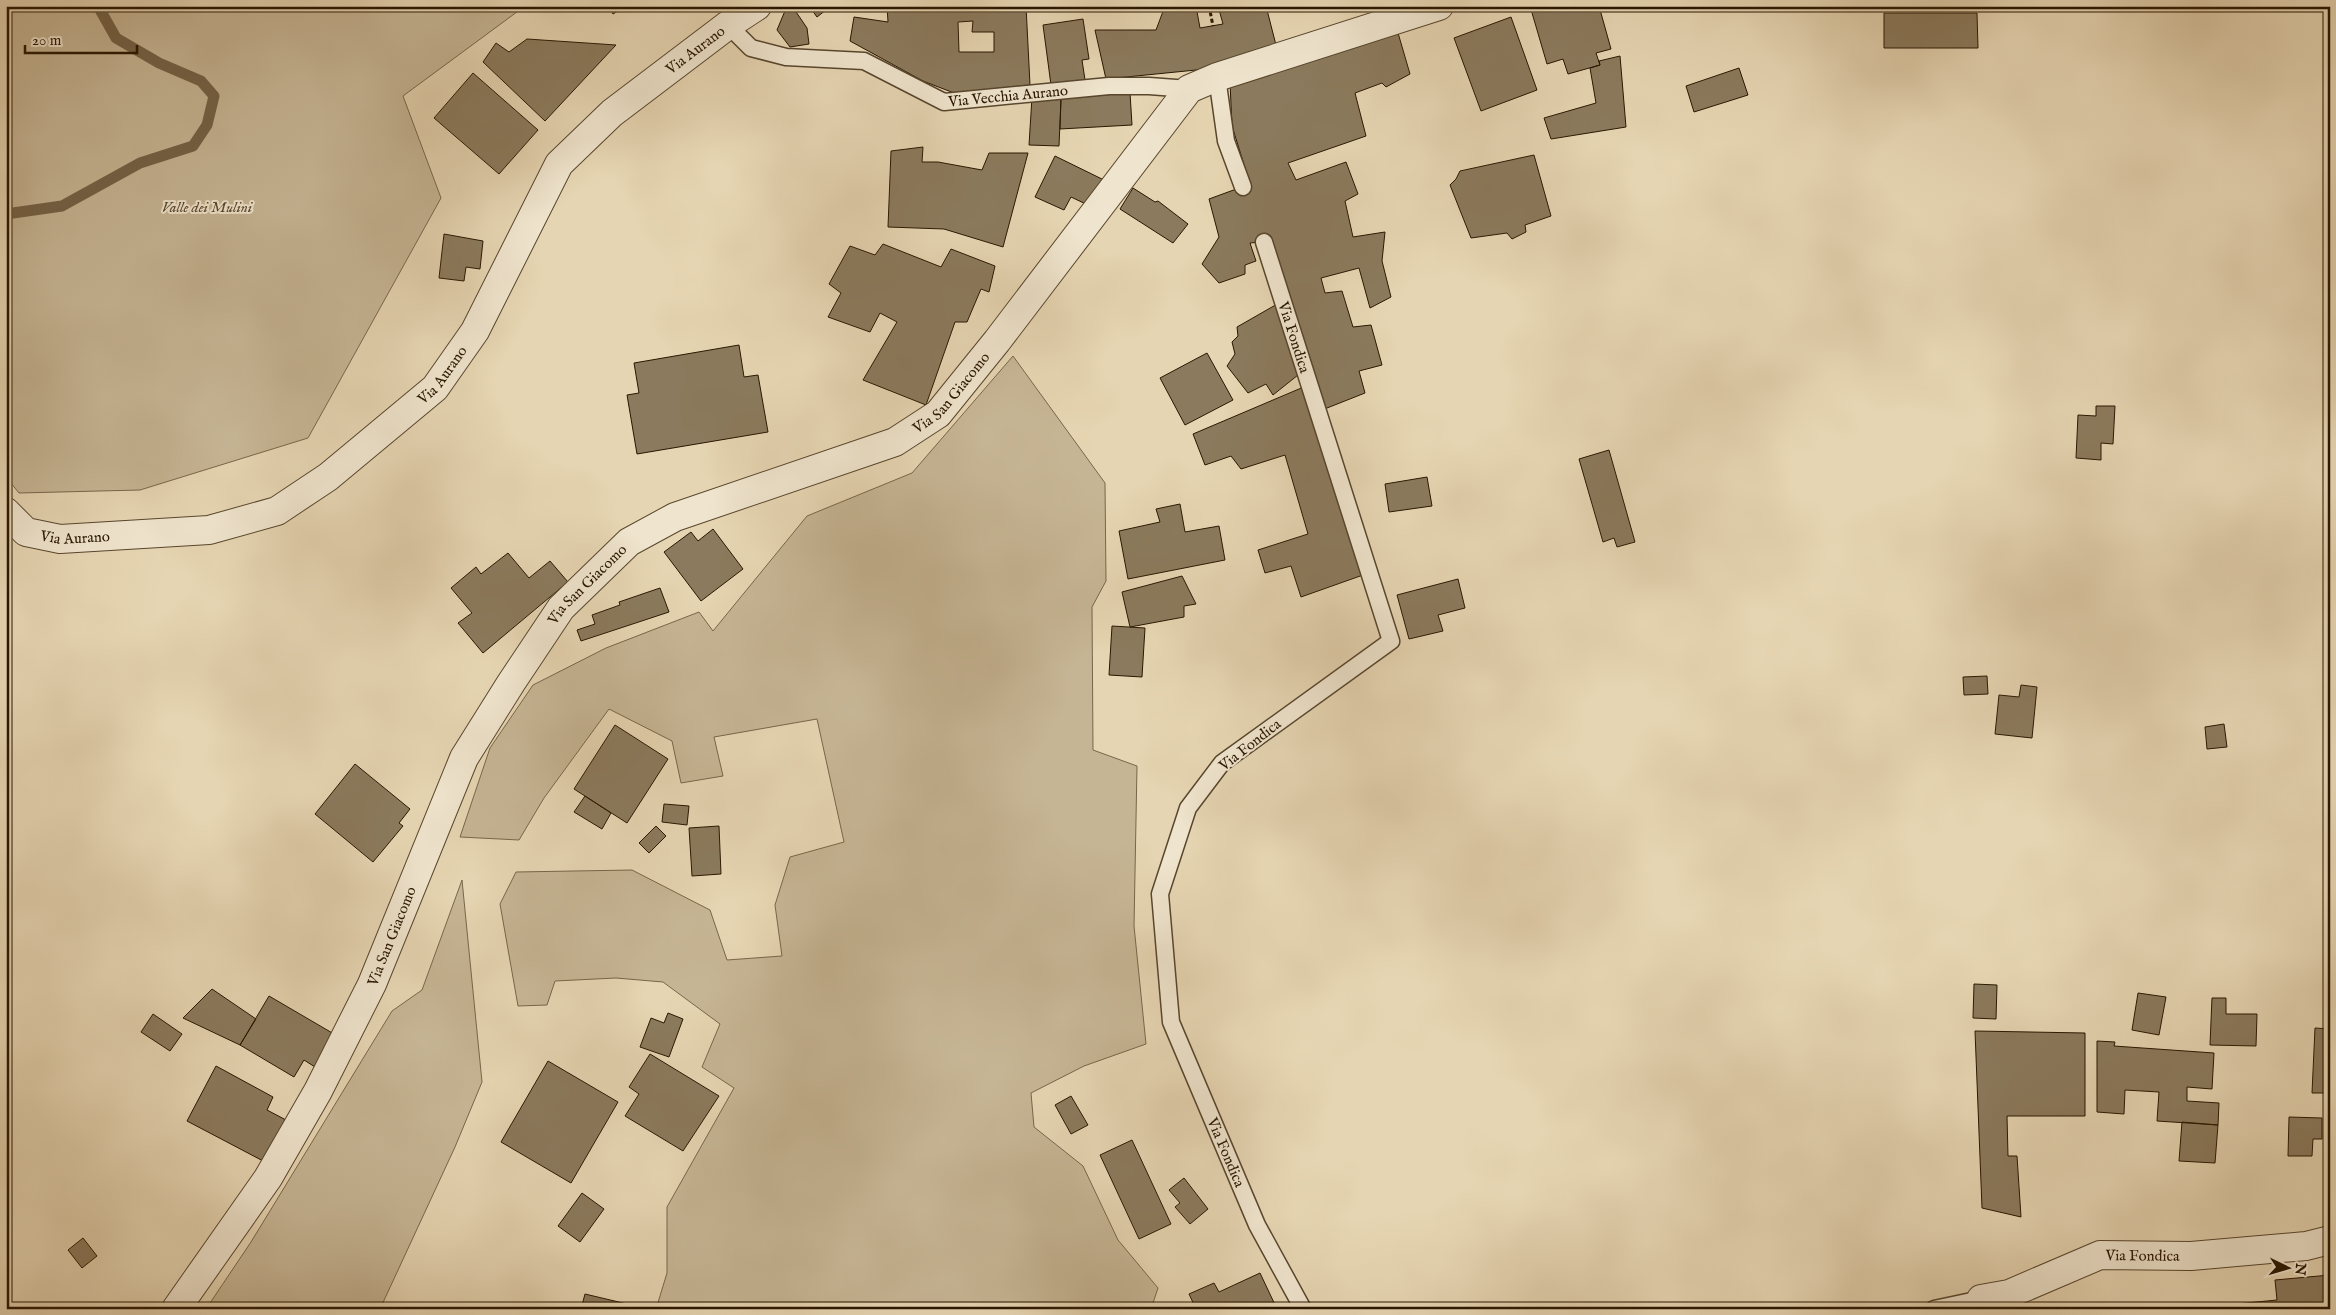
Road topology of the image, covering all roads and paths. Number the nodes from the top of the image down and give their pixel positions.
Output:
1 (757, 6) edge
2 (1209, 6) edge
3 (1439, 6) edge
4 (728, 24) junction
5 (1213, 26) dead end
6 (1217, 72) junction
7 (1189, 89) junction
8 (1243, 187) dead end
9 (1264, 242) dead end
10 (6, 512) edge
11 (2330, 1240) edge
12 (1981, 1299) joint
13 (176, 1309) edge
14 (1303, 1309) edge
15 (1934, 1309) edge

1 - 4 street, Via Aurano
2 - 5 path
3 - 6 street
4 - 7 lane, Via Vecchia Aurano
4 - 10 street, Via Aurano
6 - 7 street, Via San Giacomo
6 - 8 lane
7 - 13 street, Via San Giacomo
9 - 14 lane, Via Fondica
11 - 12 street, Via Fondica
12 - 15 lane, Via Fondica

